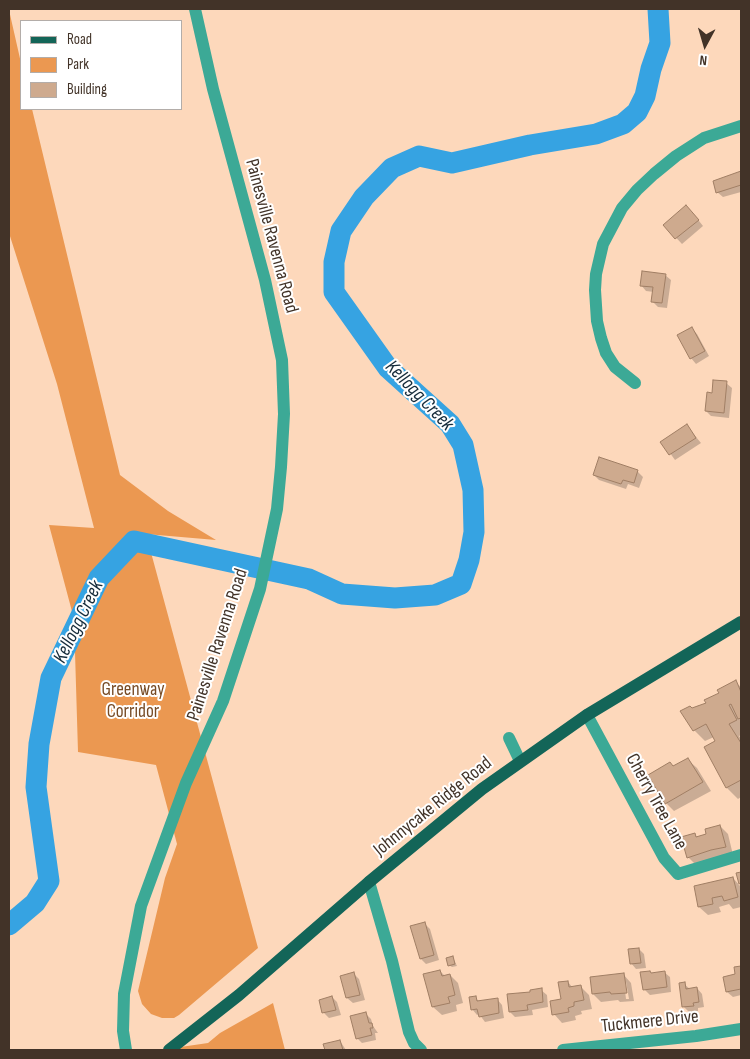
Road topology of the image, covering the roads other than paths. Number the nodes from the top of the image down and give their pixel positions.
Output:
1 (195, 9) edge
2 (741, 126) edge
3 (635, 383) dead end
4 (741, 622) edge
5 (587, 715) junction
6 (509, 738) dead end
7 (520, 761) junction
8 (741, 855) edge
9 (370, 882) junction
10 (741, 1029) edge
11 (126, 1050) edge
12 (169, 1050) edge
13 (421, 1050) edge
14 (563, 1050) edge

1 - 11 street, Painesville Ravenna Road
2 - 3 street
4 - 5 main road, Johnnycake Ridge Road
5 - 7 main road, Johnnycake Ridge Road
5 - 8 street, Cherry Tree Lane
6 - 7 street
7 - 9 main road, Johnnycake Ridge Road
9 - 12 main road, Johnnycake Ridge Road
9 - 13 street
10 - 14 street, Tuckmere Drive

